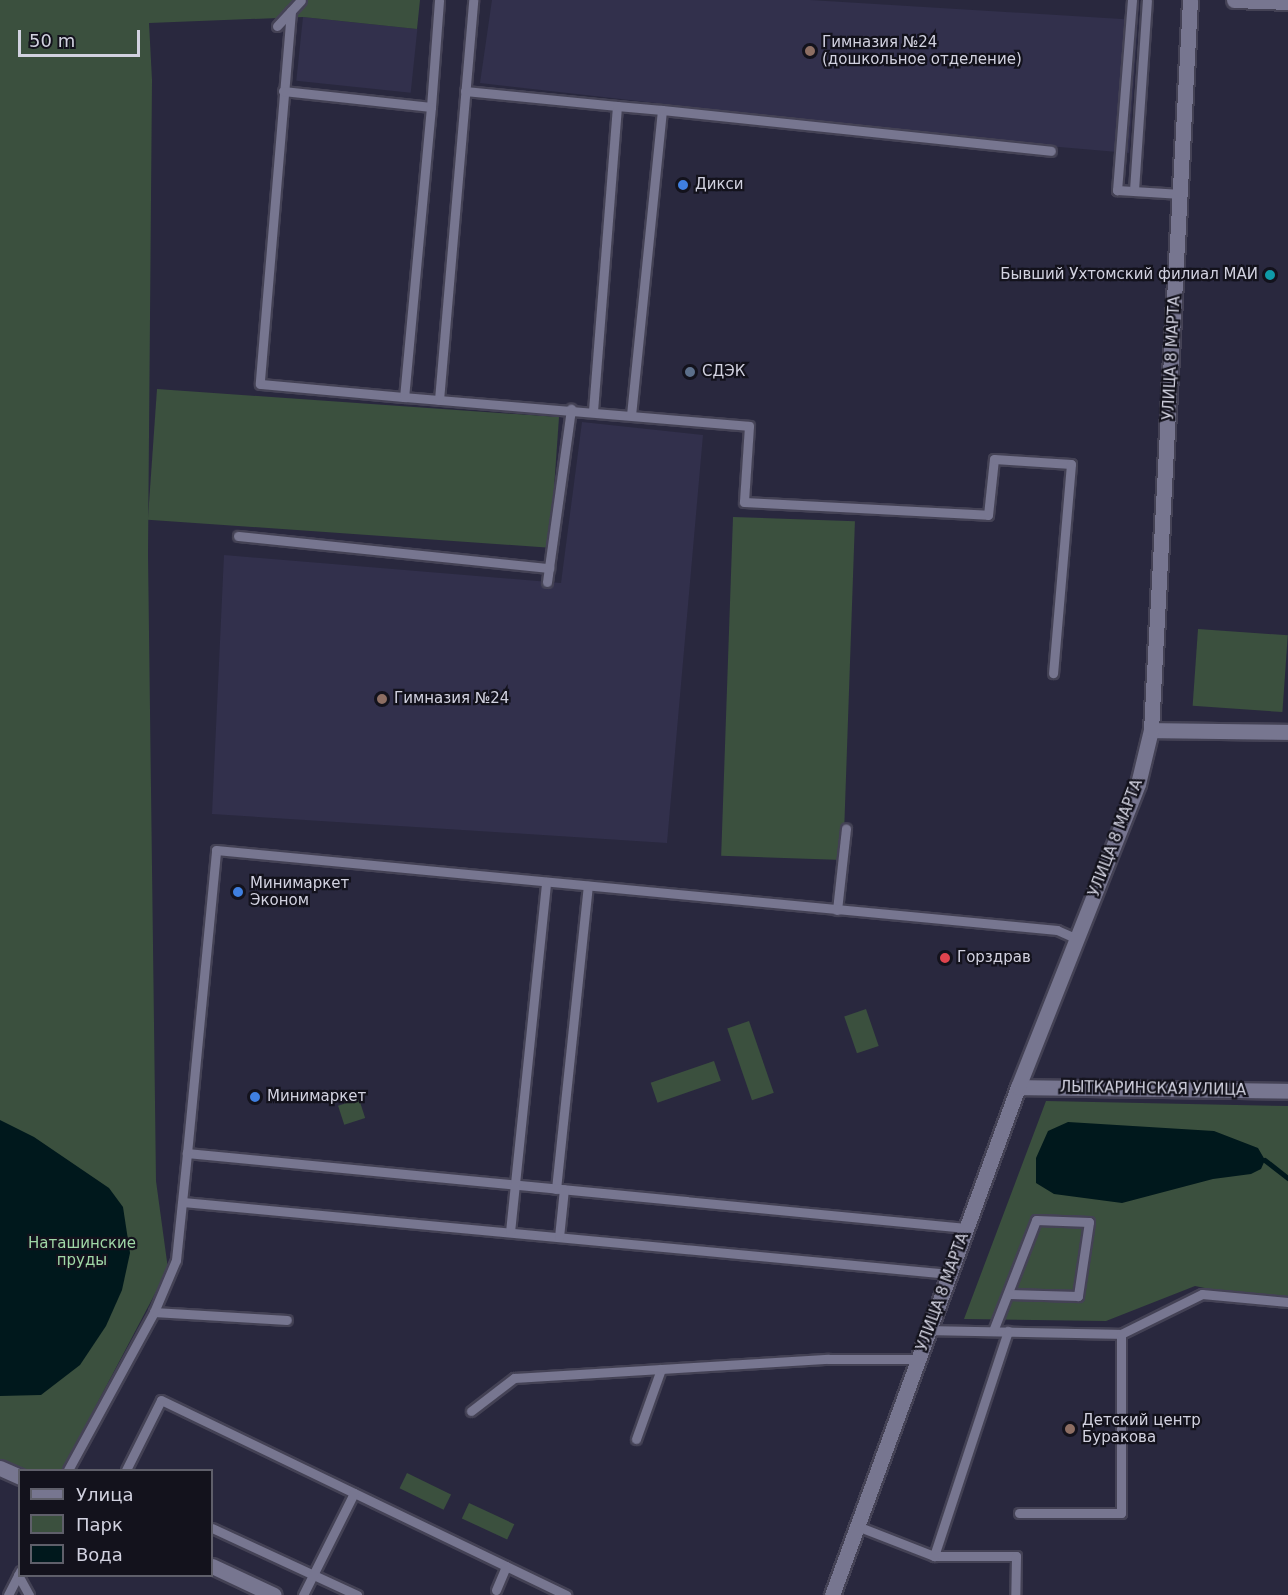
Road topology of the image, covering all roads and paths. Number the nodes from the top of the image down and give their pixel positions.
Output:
1 (301, 0) edge
2 (439, 0) edge
3 (473, 0) edge
4 (1132, 0) edge
5 (1147, 0) edge
6 (1190, 0) edge
7 (1234, 0) edge
8 (1288, 2) edge
9 (291, 11) junction
10 (277, 26) dead end
11 (284, 91) junction
12 (465, 92) junction
13 (617, 106) junction
14 (431, 107) junction
15 (662, 110) junction
16 (1051, 151) dead end
17 (1134, 190) junction
18 (1181, 194) junction
19 (404, 397) junction
20 (439, 400) junction
21 (571, 409) junction
22 (593, 411) junction
23 (631, 415) junction
24 (238, 536) dead end
25 (549, 568) junction
26 (547, 582) dead end
27 (1053, 673) dead end
28 (1151, 730) junction
29 (1288, 732) edge
30 (846, 828) dead end
31 (546, 882) junction
32 (588, 886) junction
33 (837, 910) junction
34 (1077, 939) junction
35 (1018, 1087) junction
36 (1288, 1091) edge
37 (187, 1153) junction
38 (515, 1185) junction
39 (560, 1189) junction
40 (183, 1202) junction
41 (966, 1228) junction
42 (510, 1232) junction
43 (560, 1237) junction
44 (950, 1274) junction
45 (1009, 1294) junction
46 (1288, 1302) edge
47 (154, 1312) junction
48 (287, 1320) dead end
49 (929, 1330) junction
50 (993, 1331) junction
51 (1008, 1331) junction
52 (1121, 1334) junction
53 (918, 1359) junction
54 (661, 1369) junction
55 (471, 1411) dead end
56 (636, 1438) dead end
57 (0, 1468) edge
58 (69, 1469) edge
59 (126, 1469) edge
60 (18, 1476) edge
61 (354, 1493) junction
62 (1019, 1513) dead end
63 (857, 1526) junction
64 (213, 1528) edge
65 (934, 1556) junction
66 (213, 1566) edge
67 (506, 1566) junction
68 (18, 1575) edge
69 (315, 1575) junction
70 (21, 1577) edge
71 (496, 1590) dead end
72 (8, 1595) edge
73 (28, 1595) edge
74 (274, 1595) edge
75 (303, 1595) edge
76 (357, 1595) edge
77 (567, 1595) edge
78 (832, 1595) edge
79 (1015, 1595) edge

1 - 9 lane
2 - 14 lane
3 - 12 lane
4 - 17 lane
5 - 17 lane
6 - 18 street, УЛИЦА 8 МАРТА
7 - 8 street
9 - 10 lane
9 - 11 lane
11 - 14 lane
11 - 19 lane
12 - 13 lane
12 - 20 lane
13 - 15 lane
13 - 22 lane
14 - 19 lane
15 - 16 lane
15 - 23 lane
17 - 18 lane
18 - 28 street, УЛИЦА 8 МАРТА
19 - 20 lane
20 - 21 lane
21 - 22 lane
21 - 25 lane
22 - 23 lane
23 - 27 lane
24 - 25 lane
25 - 26 lane
28 - 29 street
28 - 34 street, УЛИЦА 8 МАРТА
30 - 33 lane
31 - 32 lane
31 - 37 lane
31 - 38 lane
32 - 33 lane
32 - 39 lane
33 - 34 lane
34 - 35 street, УЛИЦА 8 МАРТА
35 - 36 street, ЛЫТКАРИНСКАЯ УЛИЦА
35 - 41 street, УЛИЦА 8 МАРТА
37 - 38 lane
37 - 40 lane
38 - 39 lane
38 - 42 lane
39 - 41 lane
39 - 43 lane
40 - 42 lane
40 - 47 lane
41 - 44 street, УЛИЦА 8 МАРТА
42 - 43 lane
43 - 44 lane
44 - 49 street, УЛИЦА 8 МАРТА
45 - 45 lane
45 - 50 lane
46 - 52 lane
47 - 48 lane
47 - 58 lane
49 - 50 lane
49 - 53 street, УЛИЦА 8 МАРТА
50 - 51 lane
51 - 52 lane
51 - 65 lane
52 - 62 lane
53 - 54 lane
53 - 63 street, УЛИЦА 8 МАРТА
54 - 55 lane
54 - 56 lane
57 - 60 street
59 - 61 lane
61 - 67 lane
61 - 69 lane
63 - 65 lane
63 - 78 street, УЛИЦА 8 МАРТА
64 - 69 lane
65 - 79 lane
66 - 74 street
67 - 71 lane
67 - 77 lane
68 - 72 lane
69 - 75 lane
69 - 76 lane
70 - 73 lane

